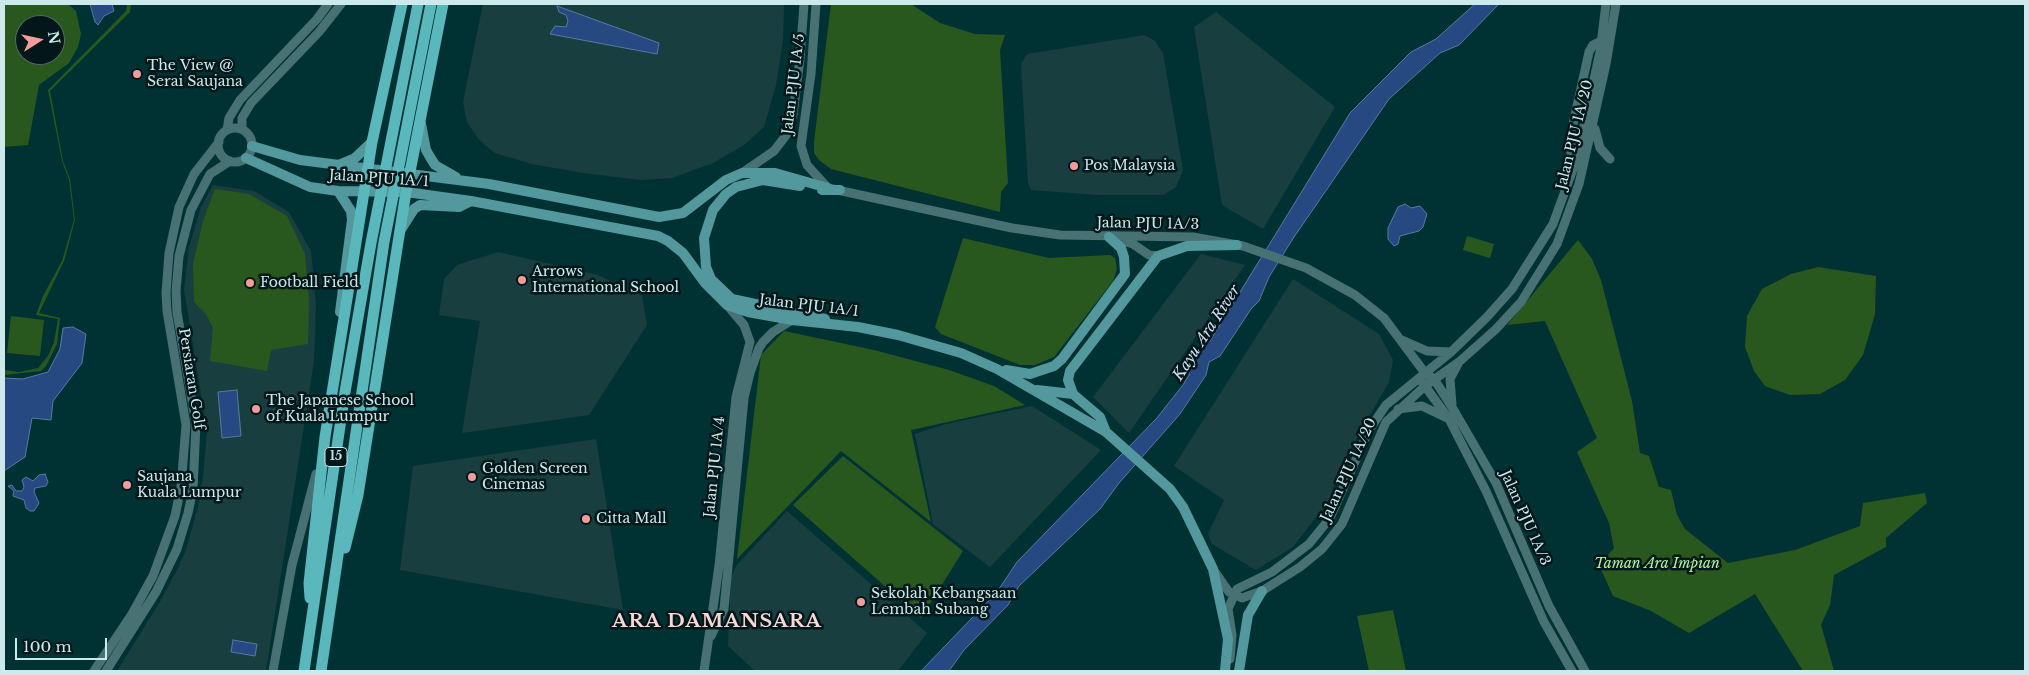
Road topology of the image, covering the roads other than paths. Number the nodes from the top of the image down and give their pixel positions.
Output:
1 (328, 4) edge
2 (341, 4) edge
3 (402, 4) edge
4 (418, 4) edge
5 (430, 4) edge
6 (444, 4) edge
7 (804, 4) edge
8 (816, 4) edge
9 (1606, 4) edge
10 (1616, 4) edge
11 (420, 120) junction
12 (1594, 124) junction
13 (375, 129) junction
14 (227, 130) junction
15 (242, 130) junction
16 (417, 135) junction
17 (219, 142) junction
18 (372, 142) junction
19 (252, 146) junction
20 (1587, 157) junction
21 (246, 158) junction
22 (1610, 159) dead end
23 (230, 161) junction
24 (336, 166) junction
25 (367, 169) junction
26 (410, 172) junction
27 (742, 172) junction
28 (1572, 176) junction
29 (461, 180) junction
30 (828, 188) junction
31 (840, 190) junction
32 (338, 191) junction
33 (364, 192) junction
34 (406, 192) junction
35 (471, 201) junction
36 (359, 221) junction
37 (399, 234) junction
38 (1109, 236) junction
39 (1241, 246) junction
40 (1158, 256) junction
41 (727, 305) junction
42 (792, 320) junction
43 (832, 324) junction
44 (342, 325) junction
45 (1402, 340) junction
46 (1451, 352) junction
47 (1459, 362) junction
48 (997, 368) junction
49 (746, 373) junction
50 (1422, 375) junction
51 (1434, 379) junction
52 (1425, 386) junction
53 (1034, 390) junction
54 (1073, 394) junction
55 (1452, 407) junction
56 (1397, 409) junction
57 (1449, 419) junction
58 (1108, 433) junction
59 (325, 437) junction
60 (338, 557) junction
61 (1213, 569) junction
62 (1262, 591) junction
63 (1233, 595) junction
64 (313, 607) junction
65 (94, 671) edge
66 (106, 671) edge
67 (273, 671) edge
68 (304, 671) edge
69 (321, 671) edge
70 (704, 671) edge
71 (1226, 671) edge
72 (1239, 671) edge
73 (1572, 671) edge
74 (1585, 671) edge

1 - 14 street
2 - 15 street
3 - 13 main road
4 - 64 main road, 15
5 - 60 main road, 15
6 - 11 main road
7 - 27 street, Jalan PJU 1A/5
8 - 30 street, Jalan PJU 1A/5
9 - 28 street
10 - 12 street, Jalan PJU 1A/20
11 - 16 main road
11 - 29 main road
12 - 20 street, Jalan PJU 1A/20
12 - 22 street
13 - 16 main road
13 - 18 main road
14 - 15 street
14 - 17 street
15 - 19 street
16 - 26 main road
17 - 23 street
17 - 65 street, Persiaran Golf
18 - 24 main road
18 - 25 main road
19 - 21 street
19 - 24 main road, Jalan PJU 1A/1
20 - 28 street
20 - 47 street, Jalan PJU 1A/20
21 - 23 street
21 - 32 main road, Jalan PJU 1A/1
23 - 66 street, Persiaran Golf
24 - 25 main road, Jalan PJU 1A/1
25 - 26 main road, Jalan PJU 1A/1
25 - 33 main road
26 - 29 main road, Jalan PJU 1A/1
26 - 34 main road
27 - 29 main road, Jalan PJU 1A/1
27 - 30 main road
28 - 46 street, Jalan PJU 1A/20
30 - 31 street, Jalan PJU 1A/3
31 - 38 street, Jalan PJU 1A/3
31 - 43 main road
32 - 33 main road, Jalan PJU 1A/1
32 - 44 main road
33 - 34 main road, Jalan PJU 1A/1
33 - 36 main road
34 - 35 main road, Jalan PJU 1A/1
34 - 37 main road
35 - 37 main road
35 - 41 main road, Jalan PJU 1A/1
36 - 37 main road
36 - 44 main road
37 - 60 main road
38 - 39 street, Jalan PJU 1A/3
38 - 40 street
38 - 48 main road
39 - 40 main road
39 - 45 street, Jalan PJU 1A/3
40 - 54 main road
41 - 42 main road, Jalan PJU 1A/1
41 - 49 street, Jalan PJU 1A/4
42 - 43 main road, Jalan PJU 1A/1
42 - 49 street, Jalan PJU 1A/4
43 - 48 main road, Jalan PJU 1A/1
44 - 59 main road
45 - 46 street
45 - 50 street, Jalan PJU 1A/3
46 - 50 street, Jalan PJU 1A/20
47 - 51 street, Jalan PJU 1A/20
47 - 55 street
48 - 53 main road, Jalan PJU 1A/1
49 - 70 street, Jalan PJU 1A/4
50 - 51 street, Jalan PJU 1A/3
50 - 52 street, Jalan PJU 1A/3
50 - 63 street, Jalan PJU 1A/20
51 - 52 street, Jalan PJU 1A/20
51 - 55 street, Jalan PJU 1A/3
52 - 56 street, Jalan PJU 1A/20
52 - 57 street, Jalan PJU 1A/3
53 - 54 main road
53 - 58 main road, Jalan PJU 1A/1
54 - 58 main road
55 - 74 street, Jalan PJU 1A/3
56 - 57 street
56 - 62 street, Jalan PJU 1A/20
57 - 73 street, Jalan PJU 1A/3
58 - 61 main road, Jalan PJU 1A/1
59 - 64 main road
59 - 67 street
60 - 69 main road, 15
61 - 63 street
61 - 71 main road, Jalan PJU 1A/1
62 - 63 street, Jalan PJU 1A/20
62 - 72 main road
63 - 71 street
64 - 68 main road, 15

